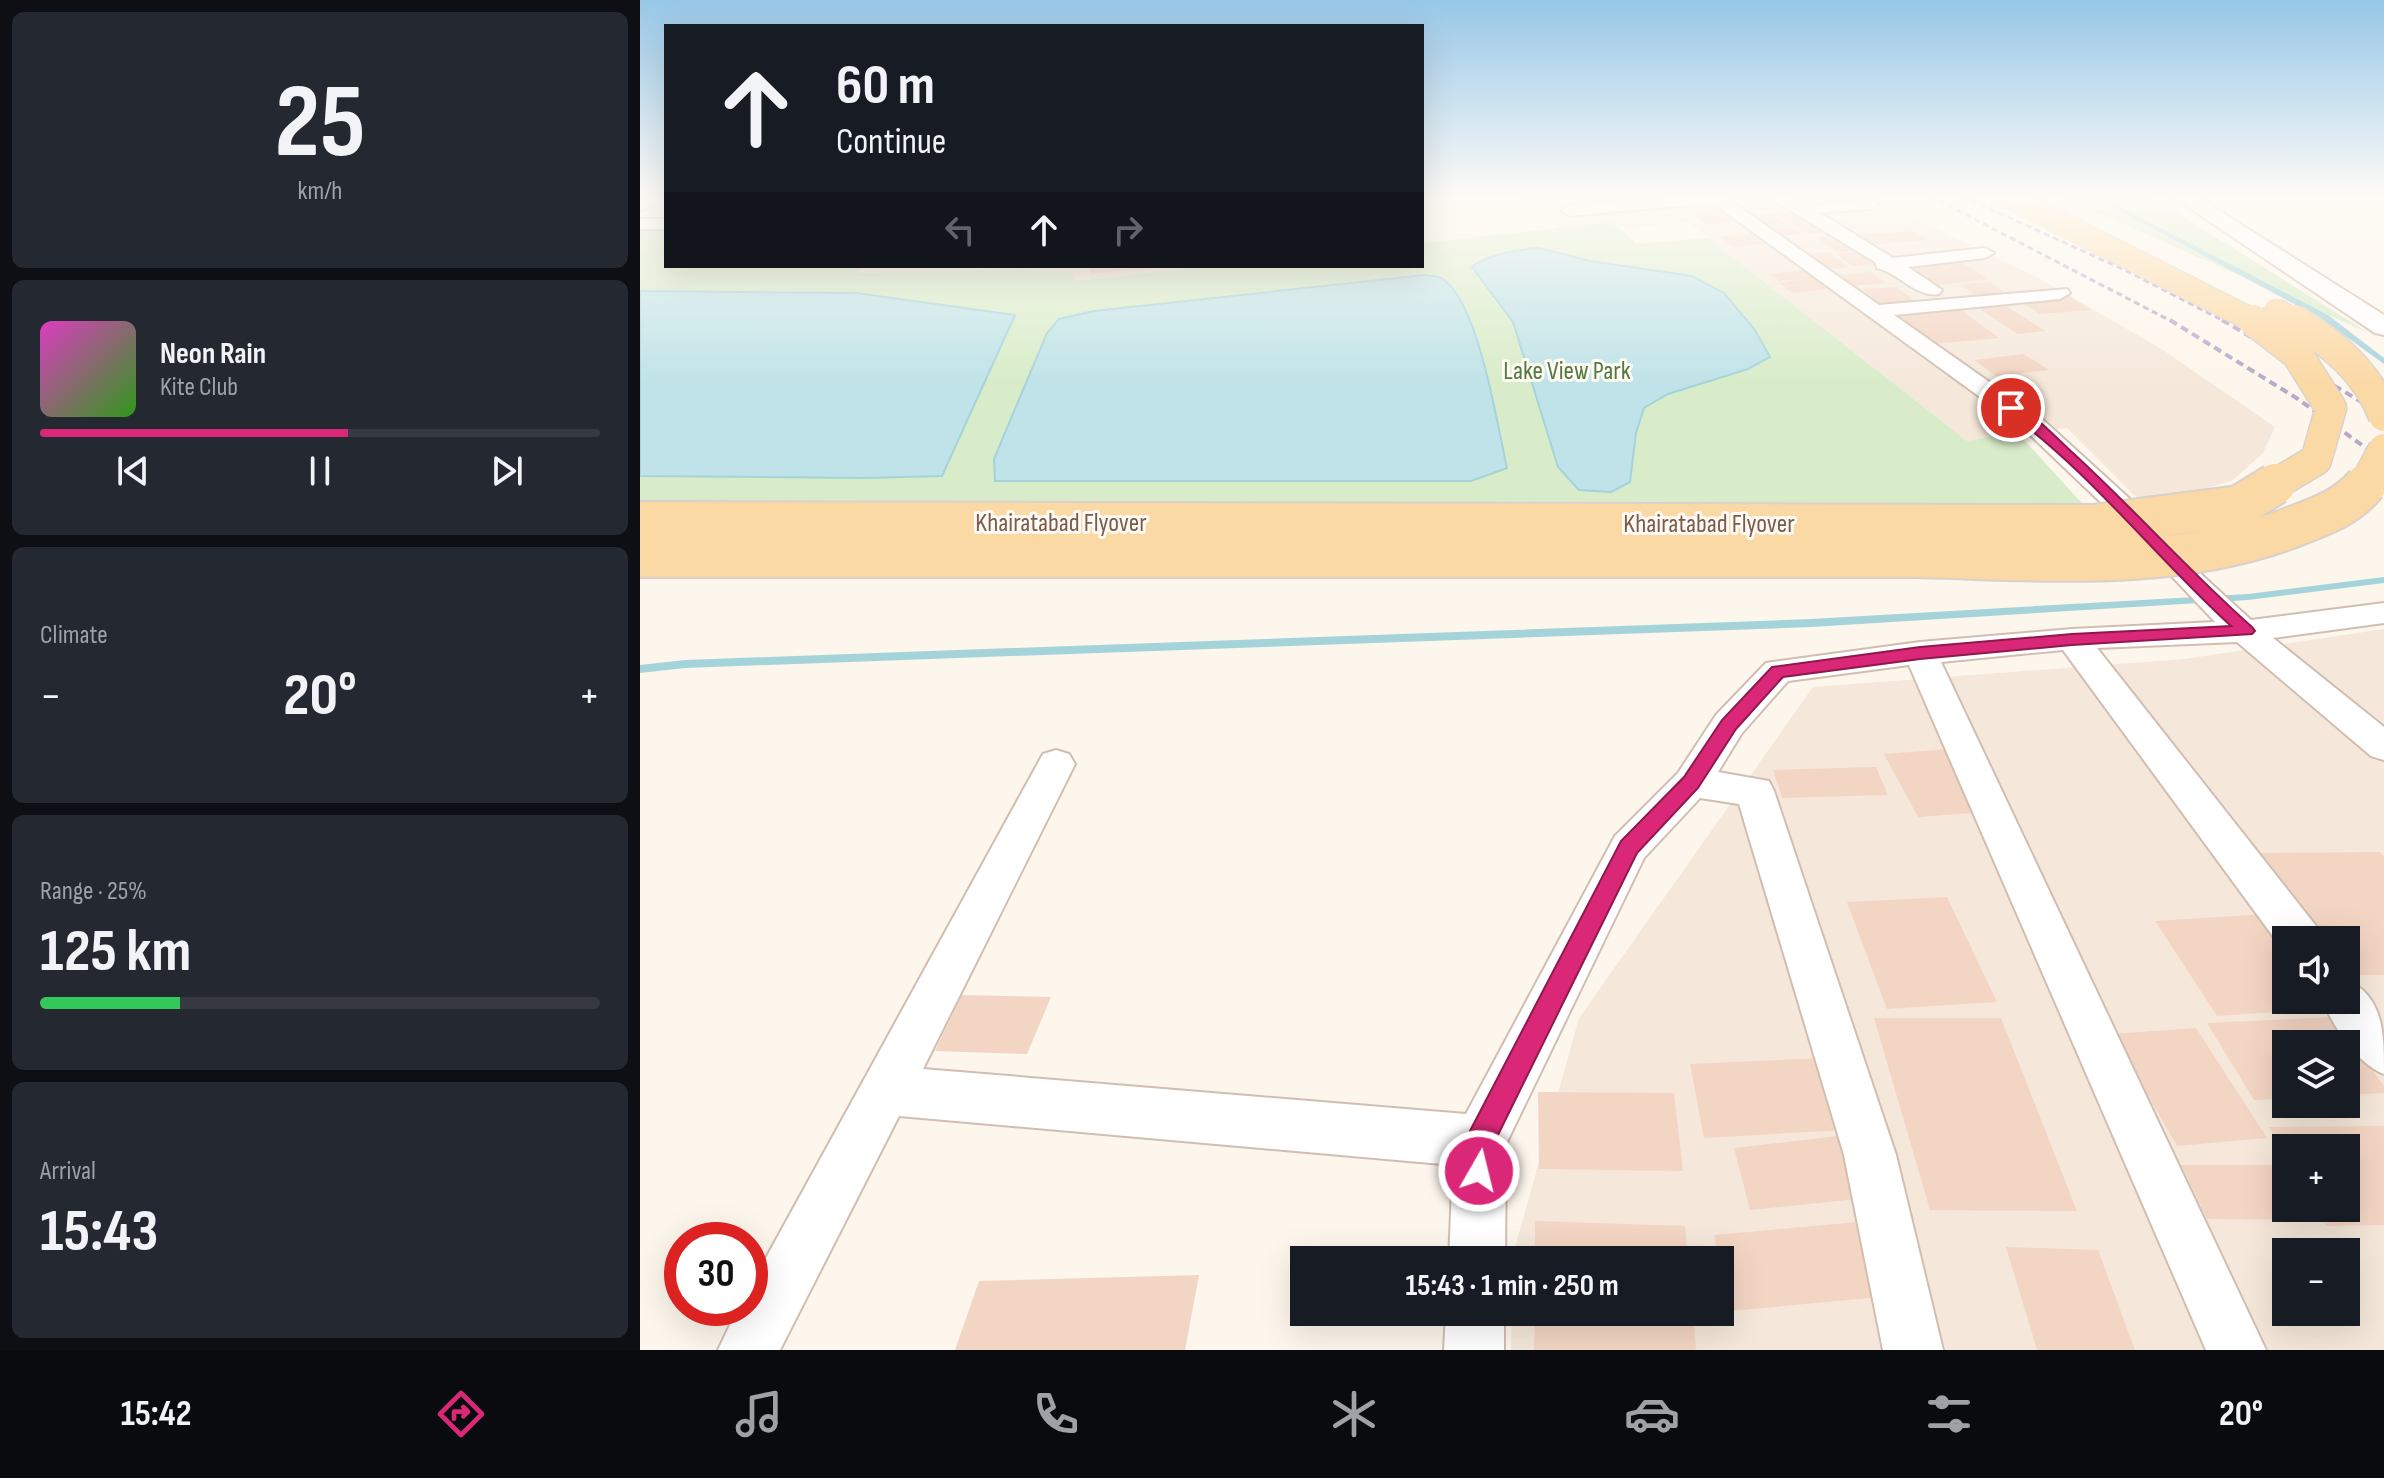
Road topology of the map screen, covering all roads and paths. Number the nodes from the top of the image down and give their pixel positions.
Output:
1 (1802, 259) edge
2 (1883, 259) edge
3 (1927, 259) edge
4 (2135, 259) edge
5 (2171, 259) edge
6 (2279, 259) edge
7 (2317, 259) edge
8 (1889, 263) junction
9 (1819, 271) junction
10 (1932, 290) dead end
11 (2060, 293) dead end
12 (2384, 303) edge
13 (1875, 311) junction
14 (2384, 327) edge
15 (2384, 416) edge
16 (2384, 449) edge
17 (640, 522) edge
18 (640, 557) edge
19 (2384, 613) edge
20 (2241, 627) junction
21 (2072, 639) junction
22 (1920, 653) junction
23 (2384, 747) edge
24 (1056, 764) dead end
25 (1691, 783) junction
26 (2289, 926) edge
27 (2356, 1014) edge
28 (2384, 1051) edge
29 (886, 1090) junction
30 (1480, 1141) junction
31 (1477, 1246) edge
32 (1475, 1326) edge
33 (748, 1350) edge
34 (1474, 1350) edge
35 (1913, 1350) edge
36 (2236, 1350) edge

1 - 9 street
2 - 8 street
3 - 8 street
4 - 17 main road, Khairatabad Flyover, bridge
5 - 15 main road, bridge
6 - 14 main road
7 - 12 main road
8 - 9 street
8 - 10 street
9 - 13 street
11 - 13 street
13 - 20 street
16 - 18 main road, Khairatabad Flyover, bridge
19 - 20 street
20 - 21 street
20 - 23 street
21 - 22 street
21 - 26 street
22 - 25 street
22 - 36 street
24 - 29 street
25 - 30 street
25 - 35 street
27 - 28 street
29 - 30 street
29 - 33 street
30 - 31 street
32 - 34 street

